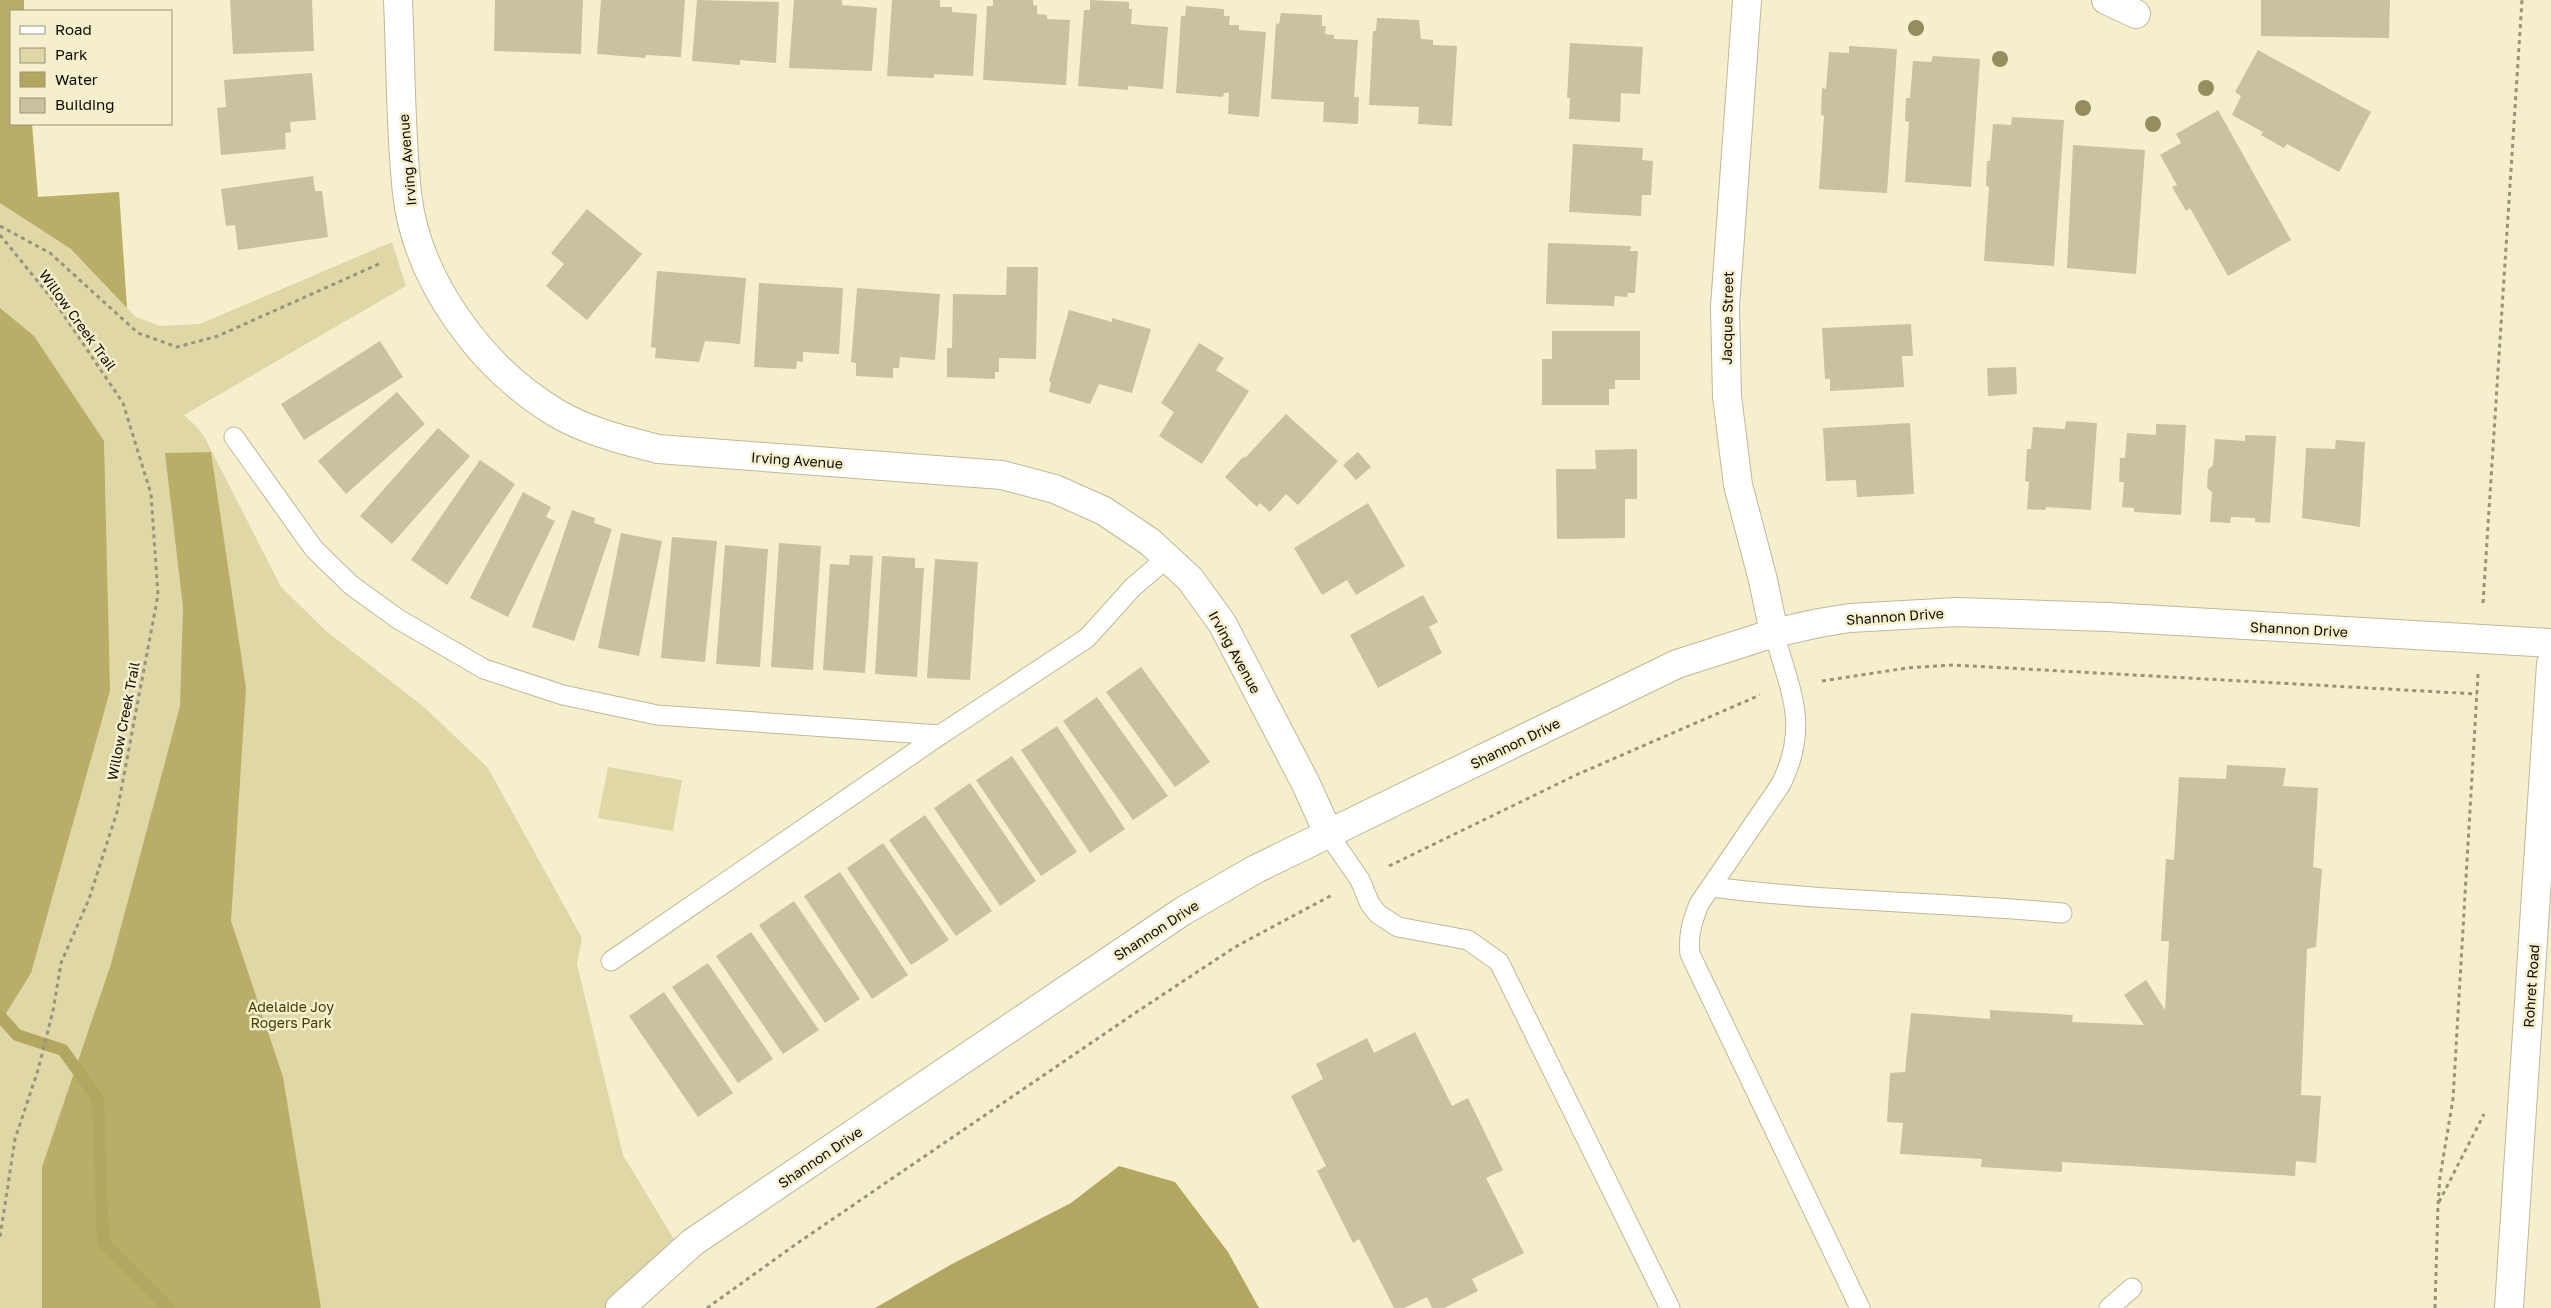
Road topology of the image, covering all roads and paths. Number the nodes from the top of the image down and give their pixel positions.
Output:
1 (398, 0) edge
2 (1747, 0) edge
3 (2106, 0) edge
4 (2136, 14) dead end
5 (0, 226) edge
6 (0, 235) edge
7 (381, 264) dead end
8 (234, 437) dead end
9 (1167, 558) junction
10 (1774, 632) junction
11 (2551, 643) edge
12 (2551, 664) edge
13 (1789, 688) junction
14 (2477, 694) dead end
15 (940, 735) junction
16 (1328, 835) junction
17 (1360, 880) junction
18 (1712, 887) junction
19 (2062, 912) dead end
20 (611, 961) dead end
21 (2488, 1106) dead end
22 (0, 1237) edge
23 (2132, 1288) dead end
24 (620, 1308) edge
25 (708, 1308) edge
26 (1670, 1308) edge
27 (1860, 1308) edge
28 (2109, 1308) edge
29 (2435, 1308) edge
30 (2509, 1308) edge

1 - 9 street, Irving Avenue
2 - 10 street, Jacque Street
3 - 4 street
5 - 7 path, Willow Creek Trail
6 - 22 path, Willow Creek Trail
8 - 15 lane
9 - 15 lane
9 - 16 street, Irving Avenue
10 - 11 street, Shannon Drive
10 - 13 lane
10 - 16 street, Shannon Drive
12 - 30 street, Rohret Road
13 - 14 path
13 - 17 path
13 - 18 lane
15 - 20 lane
16 - 17 lane
16 - 24 street, Shannon Drive
17 - 25 path
17 - 26 lane
18 - 19 lane
18 - 27 lane
21 - 29 path
23 - 28 lane

